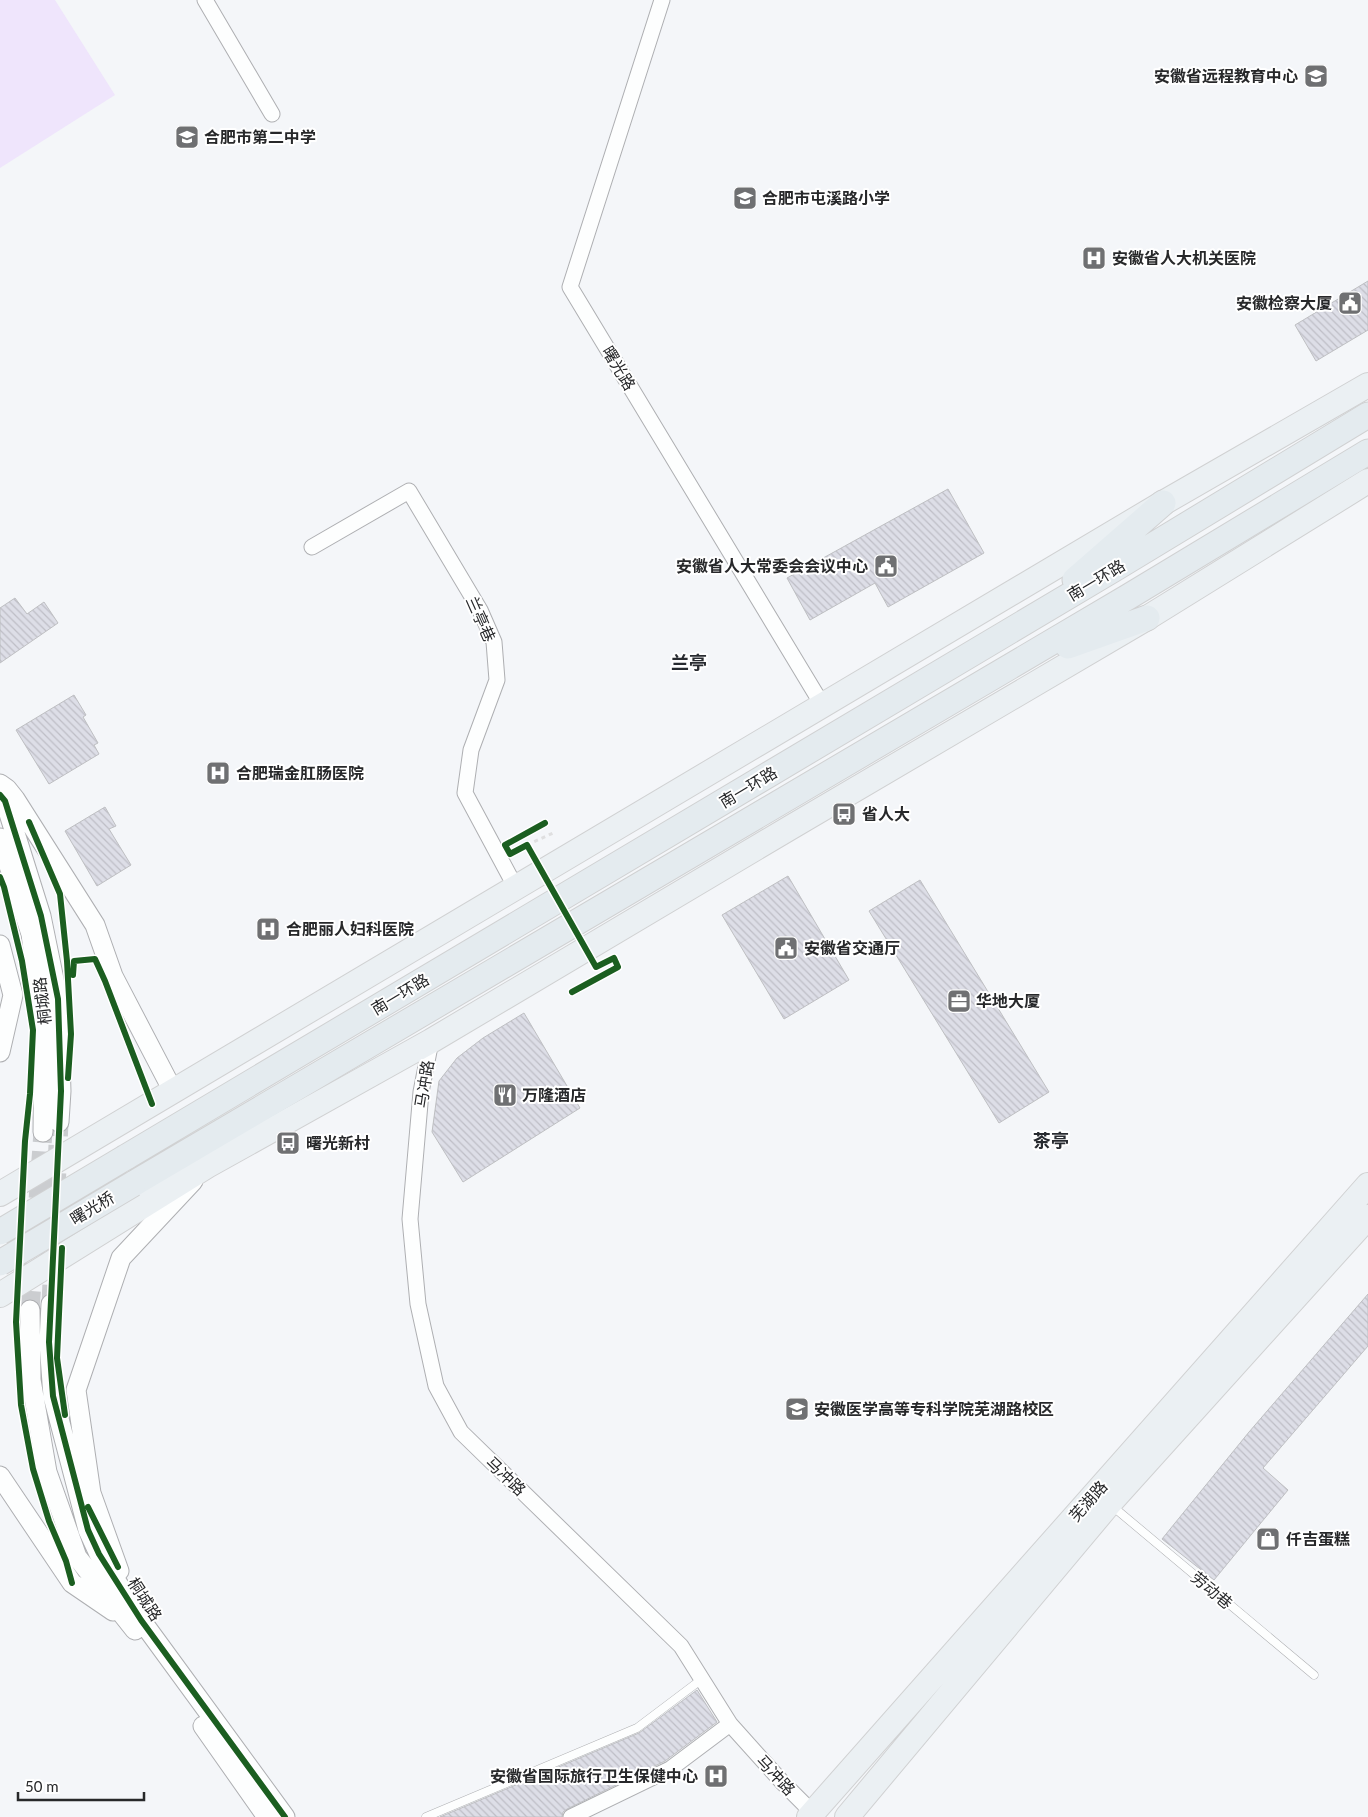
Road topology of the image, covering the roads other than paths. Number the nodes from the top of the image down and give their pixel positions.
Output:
1 (205, 0) edge
2 (662, 0) edge
3 (272, 114) dead end
4 (1368, 385) edge
5 (1368, 415) edge
6 (1368, 452) edge
7 (1368, 481) edge
8 (1163, 503) junction
9 (312, 547) dead end
10 (1147, 618) junction
11 (1028, 621) junction
12 (1016, 664) junction
13 (823, 706) junction
14 (0, 784) edge
15 (0, 795) edge
16 (0, 838) edge
17 (516, 888) junction
18 (0, 945) edge
19 (431, 1041) junction
20 (0, 1052) edge
21 (173, 1091) junction
22 (59, 1122) tunnel mouth
23 (43, 1132) tunnel mouth
24 (126, 1158) joint
25 (208, 1166) junction
26 (133, 1184) joint
27 (1368, 1185) edge
28 (0, 1194) edge
29 (1368, 1217) edge
30 (0, 1232) edge
31 (0, 1263) edge
32 (0, 1295) edge
33 (51, 1304) tunnel mouth
34 (30, 1310) tunnel mouth
35 (0, 1476) edge
36 (1109, 1504) junction
37 (128, 1599) junction
38 (129, 1622) junction
39 (1314, 1675) dead end
40 (702, 1679) junction
41 (730, 1724) junction
42 (813, 1816) edge
43 (267, 1817) edge
44 (285, 1817) edge
45 (426, 1817) edge
46 (571, 1817) edge
47 (847, 1817) edge

1 - 3 street
2 - 13 street, 曙光路
4 - 8 main road
5 - 11 highway, 南一环路
6 - 12 highway, 南一环路
7 - 10 main road
8 - 11 highway
8 - 13 main road
9 - 17 street, 兰亭巷
10 - 12 highway
10 - 19 main road
11 - 24 highway, 南一环路
12 - 26 highway, 南一环路
13 - 17 main road
14 - 21 street
15 - 22 street, 桐城路
16 - 23 street, 桐城路
17 - 21 main road
18 - 20 street
19 - 25 main road
19 - 40 street, 马冲路
21 - 28 main road
24 - 30 highway, 曙光桥, bridge
25 - 32 main road
25 - 37 street
26 - 31 highway, 曙光桥, bridge
27 - 42 main road, 芜湖路
29 - 36 main road, 芜湖路
33 - 37 street, 桐城路
34 - 38 street, 桐城路
35 - 38 street
36 - 39 lane, 劳动巷
36 - 47 main road, 芜湖路
37 - 44 street, 桐城路
38 - 43 street, 桐城路
40 - 41 street, 马冲路
40 - 45 lane
41 - 42 street, 马冲路
41 - 46 street

